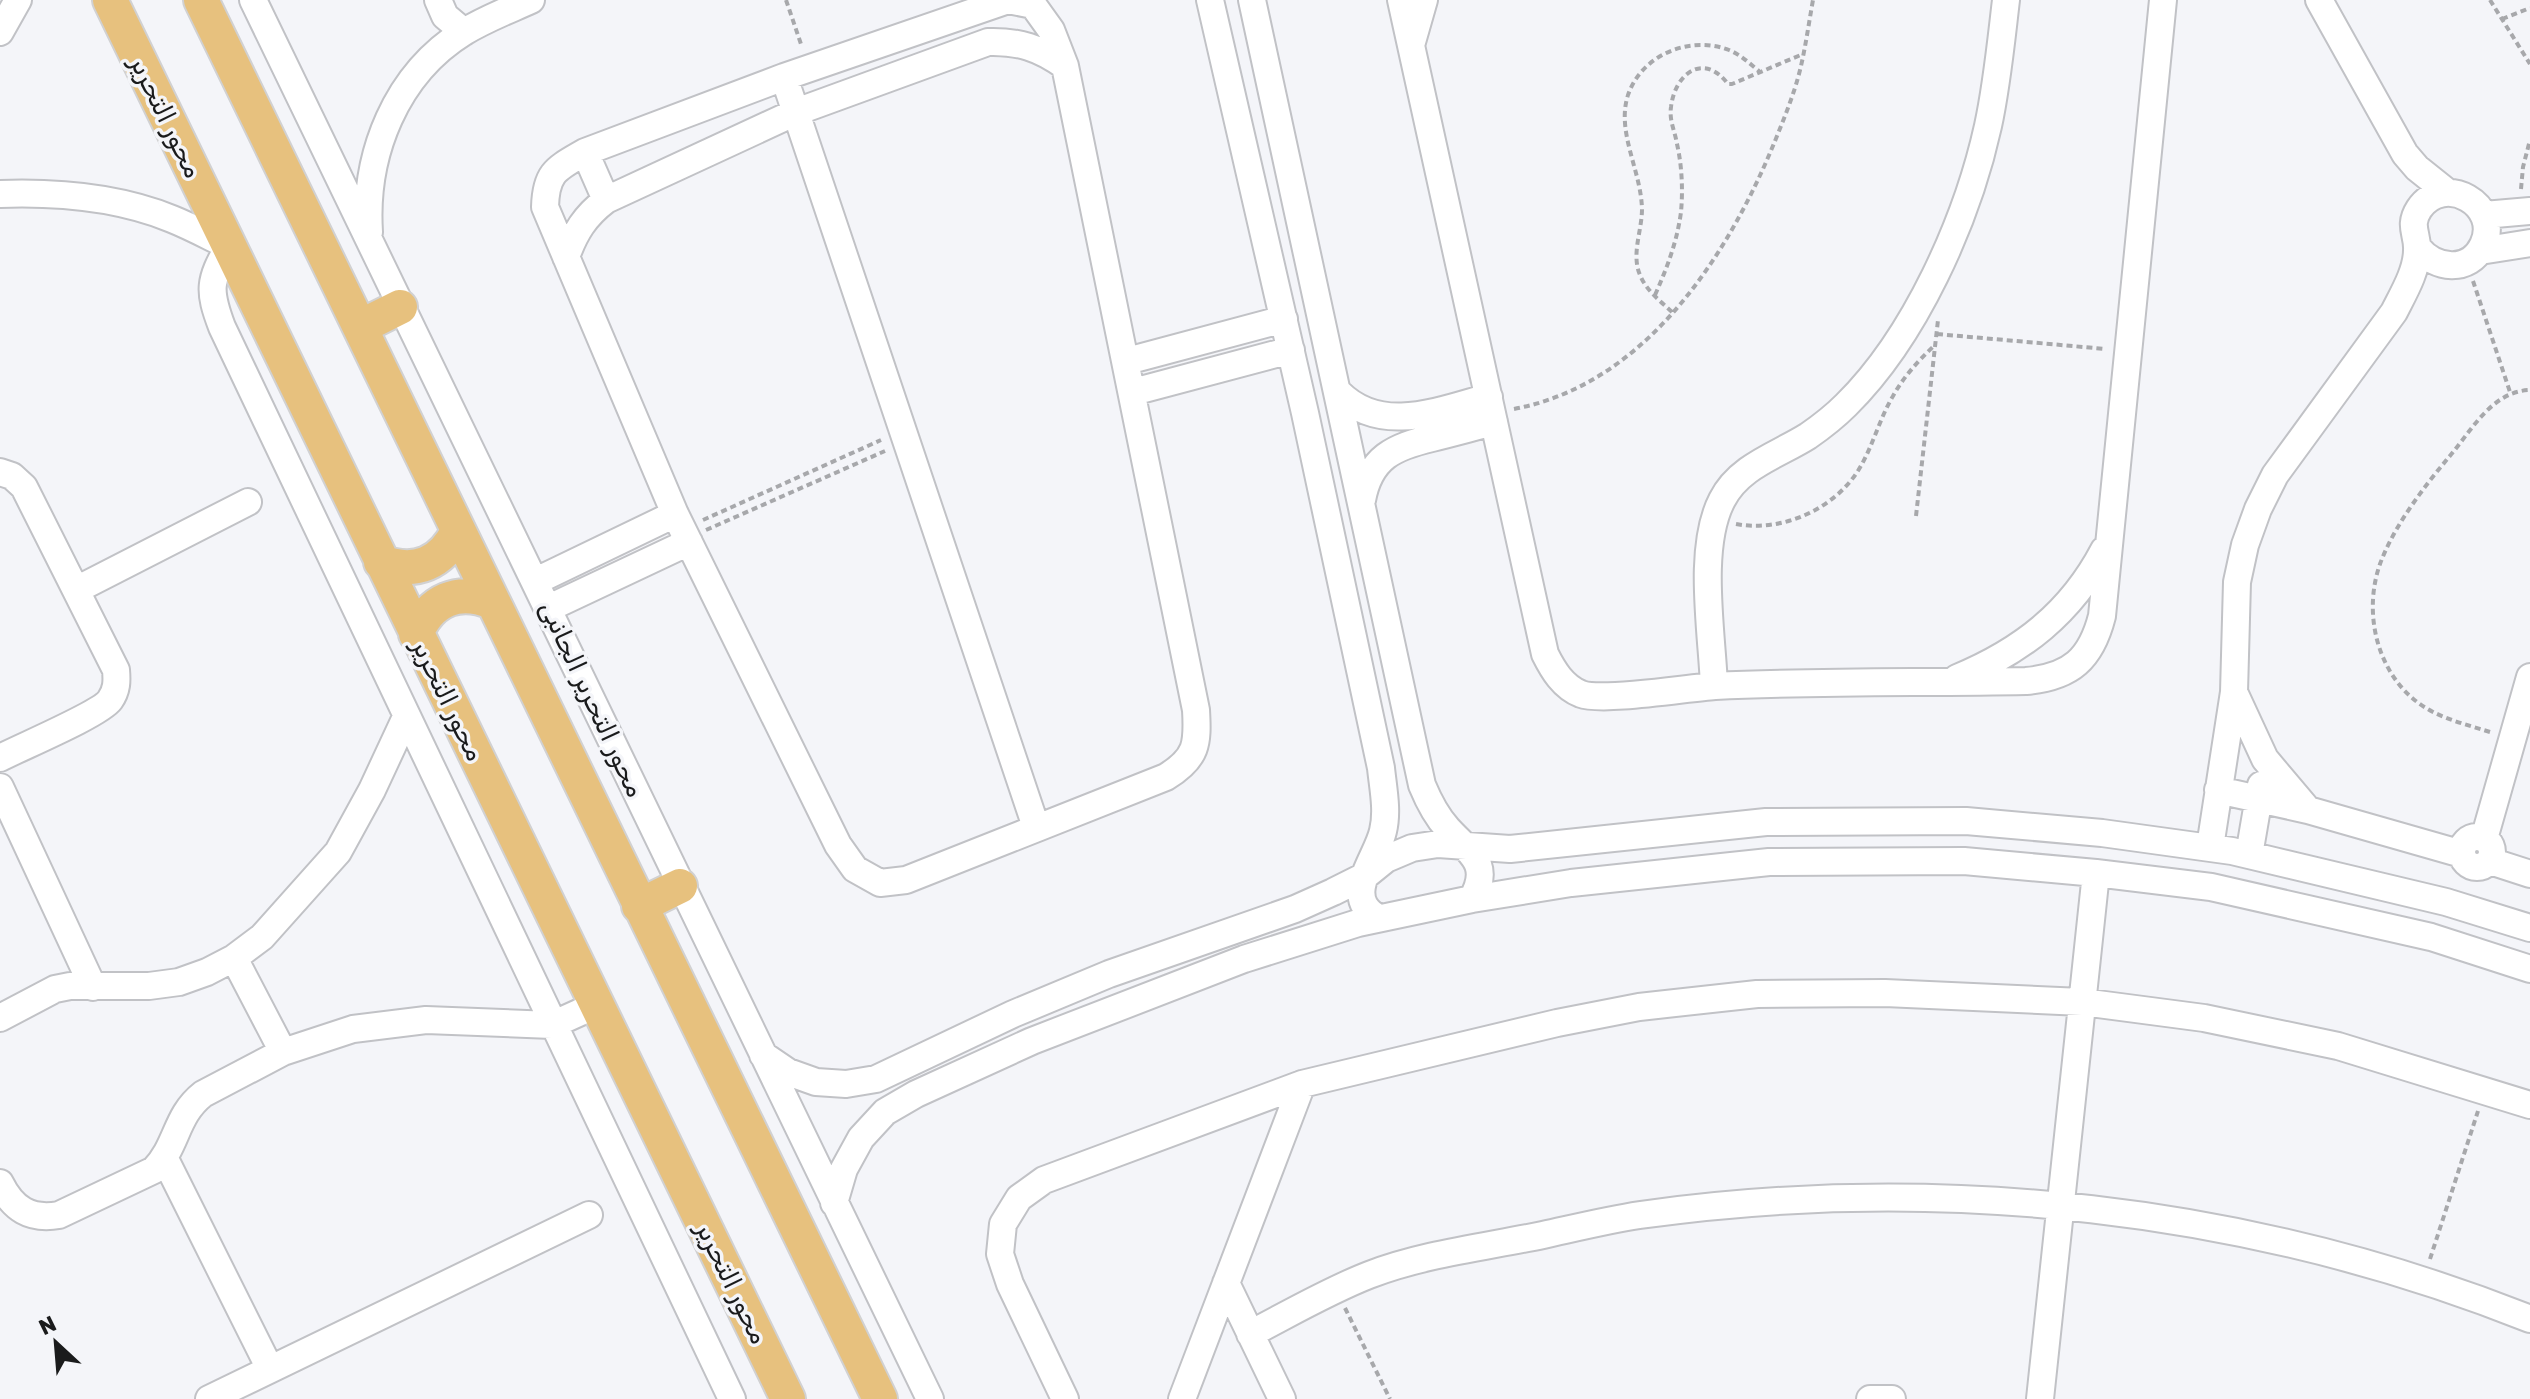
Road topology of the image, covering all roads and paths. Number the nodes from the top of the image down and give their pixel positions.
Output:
1 (18, 0) edge
2 (110, 0) edge
3 (201, 0) edge
4 (253, 0) edge
5 (438, 0) edge
6 (531, 0) edge
7 (786, 0) edge
8 (1210, 0) edge
9 (1252, 0) edge
10 (1401, 0) edge
11 (1424, 0) edge
12 (1813, 0) edge
13 (2006, 0) edge
14 (2163, 0) edge
15 (2319, 0) edge
16 (2490, 0) edge
17 (2530, 8) edge
18 (977, 11) junction
19 (2502, 19) junction
20 (0, 32) edge
21 (464, 32) junction
22 (988, 42) junction
23 (1411, 45) junction
24 (1804, 54) junction
25 (2528, 56) edge
26 (2530, 64) edge
27 (1065, 66) junction
28 (809, 68) junction
29 (1759, 71) dead end
30 (784, 77) junction
31 (796, 112) junction
32 (2530, 140) edge
33 (585, 152) junction
34 (2405, 154) junction
35 (2447, 192) junction
36 (0, 194) edge
37 (606, 200) junction
38 (2525, 211) edge
39 (2484, 215) junction
40 (2415, 217) junction
41 (2530, 243) edge
42 (369, 244) junction
43 (229, 246) junction
44 (2418, 248) junction
45 (566, 257) junction
46 (2467, 259) junction
47 (1655, 295) junction
48 (400, 307) junction
49 (1672, 312) junction
50 (2394, 312) junction
51 (1284, 319) junction
52 (1938, 320) dead end
53 (360, 327) junction
54 (1937, 334) junction
55 (1936, 344) junction
56 (1291, 350) junction
57 (2128, 351) junction
58 (1127, 361) junction
59 (2530, 390) edge
60 (1133, 392) junction
61 (2510, 392) junction
62 (1339, 393) junction
63 (1492, 411) junction
64 (904, 437) junction
65 (876, 442) junction
66 (865, 447) junction
67 (854, 452) junction
68 (881, 453) junction
69 (843, 457) junction
70 (870, 458) junction
71 (831, 463) junction
72 (859, 463) junction
73 (847, 468) junction
74 (814, 470) junction
75 (0, 472) edge
76 (836, 473) junction
77 (819, 480) junction
78 (781, 485) junction
79 (759, 495) junction
80 (785, 495) junction
81 (749, 499) junction
82 (248, 502) dead end
83 (1362, 503) junction
84 (738, 504) junction
85 (764, 505) junction
86 (727, 509) junction
87 (753, 509) junction
88 (743, 514) junction
89 (715, 515) junction
90 (1916, 516) dead end
91 (731, 519) junction
92 (1714, 519) junction
93 (720, 524) junction
94 (458, 531) junction
95 (683, 531) junction
96 (2110, 540) junction
97 (381, 562) junction
98 (536, 581) junction
99 (76, 590) junction
100 (492, 602) junction
101 (549, 608) junction
102 (416, 634) junction
103 (2530, 677) edge
104 (1946, 683) junction
105 (1714, 686) junction
106 (2234, 692) junction
107 (406, 717) junction
108 (2512, 739) junction
109 (2225, 748) junction
110 (0, 758) edge
111 (2265, 759) junction
112 (0, 787) edge
113 (2218, 790) junction
114 (2258, 799) junction
115 (2308, 810) junction
116 (1036, 827) junction
117 (1466, 847) junction
118 (2210, 847) junction
119 (2487, 850) junction
120 (2249, 855) junction
121 (2096, 873) junction
122 (2530, 874) edge
123 (1365, 876) junction
124 (680, 886) junction
125 (1472, 899) junction
126 (639, 906) junction
127 (1379, 918) junction
128 (2530, 928) edge
129 (234, 958) junction
130 (2530, 969) edge
131 (93, 987) junction
132 (2082, 1002) junction
133 (596, 1005) junction
134 (0, 1018) edge
135 (552, 1025) junction
136 (283, 1052) junction
137 (763, 1055) junction
138 (902, 1065) junction
139 (1302, 1084) junction
140 (2485, 1090) junction
141 (916, 1094) junction
142 (2530, 1105) edge
143 (165, 1159) junction
144 (0, 1183) edge
145 (834, 1203) junction
146 (2061, 1206) junction
147 (589, 1215) dead end
148 (2422, 1280) junction
149 (1226, 1283) junction
150 (1337, 1291) junction
151 (2530, 1319) edge
152 (1250, 1334) junction
153 (270, 1369) junction
154 (723, 1395) edge
155 (209, 1399) edge
156 (788, 1399) edge
157 (880, 1399) edge
158 (930, 1399) edge
159 (1065, 1399) edge
160 (1182, 1399) edge
161 (1282, 1399) edge
162 (1390, 1399) edge
163 (1870, 1399) edge
164 (1892, 1399) edge
165 (2040, 1399) edge

1 - 20 street
2 - 43 main road, محور التحرير
3 - 53 main road
4 - 42 street, محور التحرير الجانبى
5 - 21 street
6 - 21 street
7 - 28 path
8 - 51 street
9 - 62 street
10 - 23 street
11 - 23 street
12 - 24 path
13 - 92 street
14 - 57 street
15 - 34 street
16 - 19 path
17 - 19 path
18 - 22 street
18 - 27 street
18 - 28 street
19 - 25 path
21 - 42 street
22 - 27 street
22 - 31 street
23 - 63 street
24 - 47 path
24 - 49 path
25 - 26 path
27 - 58 street
28 - 30 street
29 - 47 path
30 - 31 street
30 - 33 street
31 - 37 street
31 - 64 street
32 - 38 path
33 - 37 street
33 - 45 street
34 - 35 street
34 - 40 street
35 - 39 street
35 - 40 street
36 - 43 street
37 - 45 street
38 - 39 street
39 - 46 street
40 - 44 street
41 - 46 street
42 - 48 street, محور التحرير الجانبى
43 - 97 main road, محور التحرير
43 - 107 street
44 - 46 street
44 - 50 street
45 - 95 street
46 - 50 street
46 - 61 path
47 - 49 path
48 - 53 main road
48 - 98 street, محور التحرير الجانبى
49 - 63 path
50 - 106 street
51 - 56 street
51 - 58 street
52 - 54 path
53 - 94 main road
54 - 55 path
54 - 57 path
55 - 90 path
55 - 92 path
56 - 60 street
56 - 123 street
57 - 96 street
58 - 60 street
59 - 61 path
60 - 116 street
61 - 108 path
62 - 63 street
62 - 83 street
63 - 83 street
63 - 105 street
64 - 65 path
64 - 68 path
64 - 116 street
65 - 66 path
65 - 68 path
66 - 67 path
66 - 70 path
67 - 69 path
67 - 72 path
68 - 70 path
69 - 71 path
69 - 73 path
70 - 72 path
71 - 74 path
71 - 76 path
72 - 73 path
73 - 76 path
74 - 77 path
74 - 78 path
75 - 99 street
76 - 77 path
77 - 80 path
78 - 79 path
78 - 80 path
79 - 81 path
79 - 85 path
80 - 85 path
81 - 84 path
81 - 87 path
82 - 99 street
83 - 117 street
84 - 86 path
84 - 88 path
85 - 87 path
86 - 89 path
86 - 91 path
87 - 88 path
88 - 91 path
89 - 93 path
89 - 95 path
91 - 93 path
92 - 105 street
93 - 95 path
94 - 97 main road
94 - 100 main road
95 - 98 street
95 - 101 street
95 - 116 street
96 - 104 street
96 - 104 street
97 - 102 main road, محور التحرير
98 - 101 street, محور التحرير الجانبى
99 - 110 street
100 - 102 main road
100 - 126 main road
101 - 124 street, محور التحرير الجانبى
102 - 133 main road, محور التحرير
103 - 108 street
104 - 105 street
106 - 109 street
106 - 111 street
107 - 129 street
107 - 135 street
108 - 119 street
109 - 111 street
109 - 113 street
111 - 114 street
111 - 115 street
112 - 131 street
113 - 114 street
113 - 118 street
114 - 115 street
114 - 120 street
115 - 119 street
117 - 118 street
117 - 123 street
117 - 125 street
118 - 120 street
119 - 122 street
120 - 128 street
121 - 125 street
121 - 130 street
121 - 132 street
123 - 127 street
123 - 138 street
124 - 126 main road
124 - 137 street, محور التحرير الجانبى
125 - 127 street
126 - 157 main road
127 - 141 street
129 - 131 street
129 - 136 street
131 - 134 street
132 - 139 street
132 - 140 street
132 - 146 street
133 - 135 street
133 - 156 main road, محور التحرير
135 - 136 street
135 - 154 street
136 - 143 street
137 - 138 street
137 - 145 street, محور التحرير الجانبى
138 - 141 street
139 - 149 street
139 - 159 street
140 - 142 street
140 - 148 path
141 - 145 street
143 - 144 street
143 - 153 street
145 - 158 street, محور التحرير الجانبى
146 - 148 street
146 - 150 street
146 - 165 street
147 - 153 street
148 - 151 street
149 - 152 street
149 - 160 street
150 - 152 street
150 - 162 path
152 - 161 street
153 - 155 street
163 - 164 street

